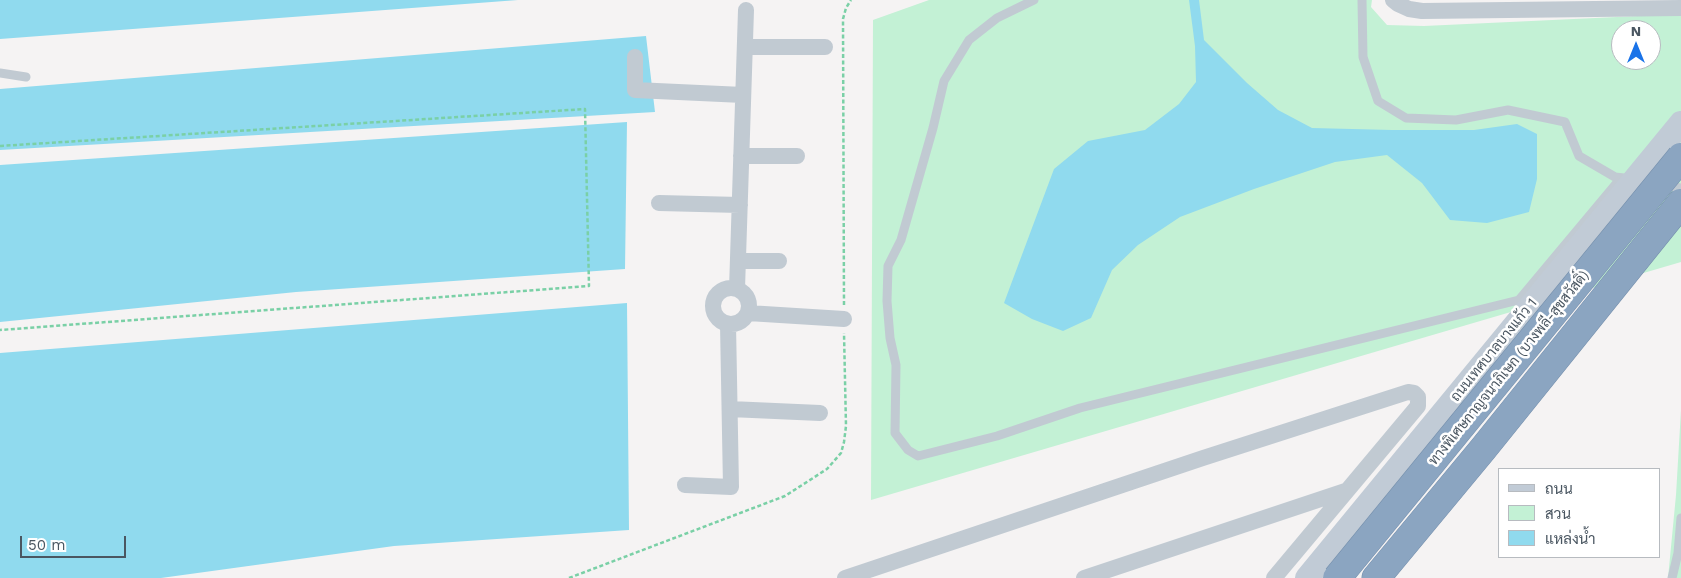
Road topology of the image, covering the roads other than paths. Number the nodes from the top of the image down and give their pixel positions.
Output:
1 (1034, 0) edge
2 (1362, 0) edge
3 (1393, 0) edge
4 (1681, 8) edge
5 (746, 10) dead end
6 (745, 47) junction
7 (825, 47) dead end
8 (635, 57) dead end
9 (0, 73) edge
10 (26, 77) dead end
11 (743, 95) junction
12 (1681, 123) edge
13 (741, 156) junction
14 (797, 156) dead end
15 (1681, 157) edge
16 (1627, 179) junction
17 (1681, 188) edge
18 (659, 203) dead end
19 (1681, 203) edge
20 (740, 205) junction
21 (738, 261) junction
22 (779, 261) dead end
23 (737, 289) junction
24 (748, 313) junction
25 (844, 319) road end
26 (728, 324) junction
27 (730, 410) junction
28 (820, 412) dead end
29 (685, 485) dead end
30 (1346, 491) junction
31 (1681, 518) edge
32 (845, 578) edge
33 (1084, 578) edge
34 (1274, 578) edge
35 (1307, 578) edge
36 (1337, 578) edge
37 (1376, 578) edge
38 (1672, 578) edge

1 - 16 lane
2 - 16 lane
3 - 4 street
5 - 6 street
6 - 7 street
6 - 11 street
8 - 11 street
9 - 10 lane
11 - 13 street
12 - 16 main road, ถนนเทศบาลบางแก้ว 1
13 - 14 street
13 - 20 street
15 - 36 highway, ทางพิเศษกาญจนาภิเษก (บางพลี-สุขสวัสดิ์), bridge
16 - 17 lane
16 - 35 main road, ถนนเทศบาลบางแก้ว 1
18 - 20 street
19 - 37 highway
20 - 21 street
21 - 22 street
21 - 23 street
23 - 24 street
23 - 26 street
24 - 25 street
24 - 26 street
26 - 27 street
27 - 28 street
27 - 29 street
30 - 32 street
30 - 33 street
30 - 34 street
31 - 38 lane

